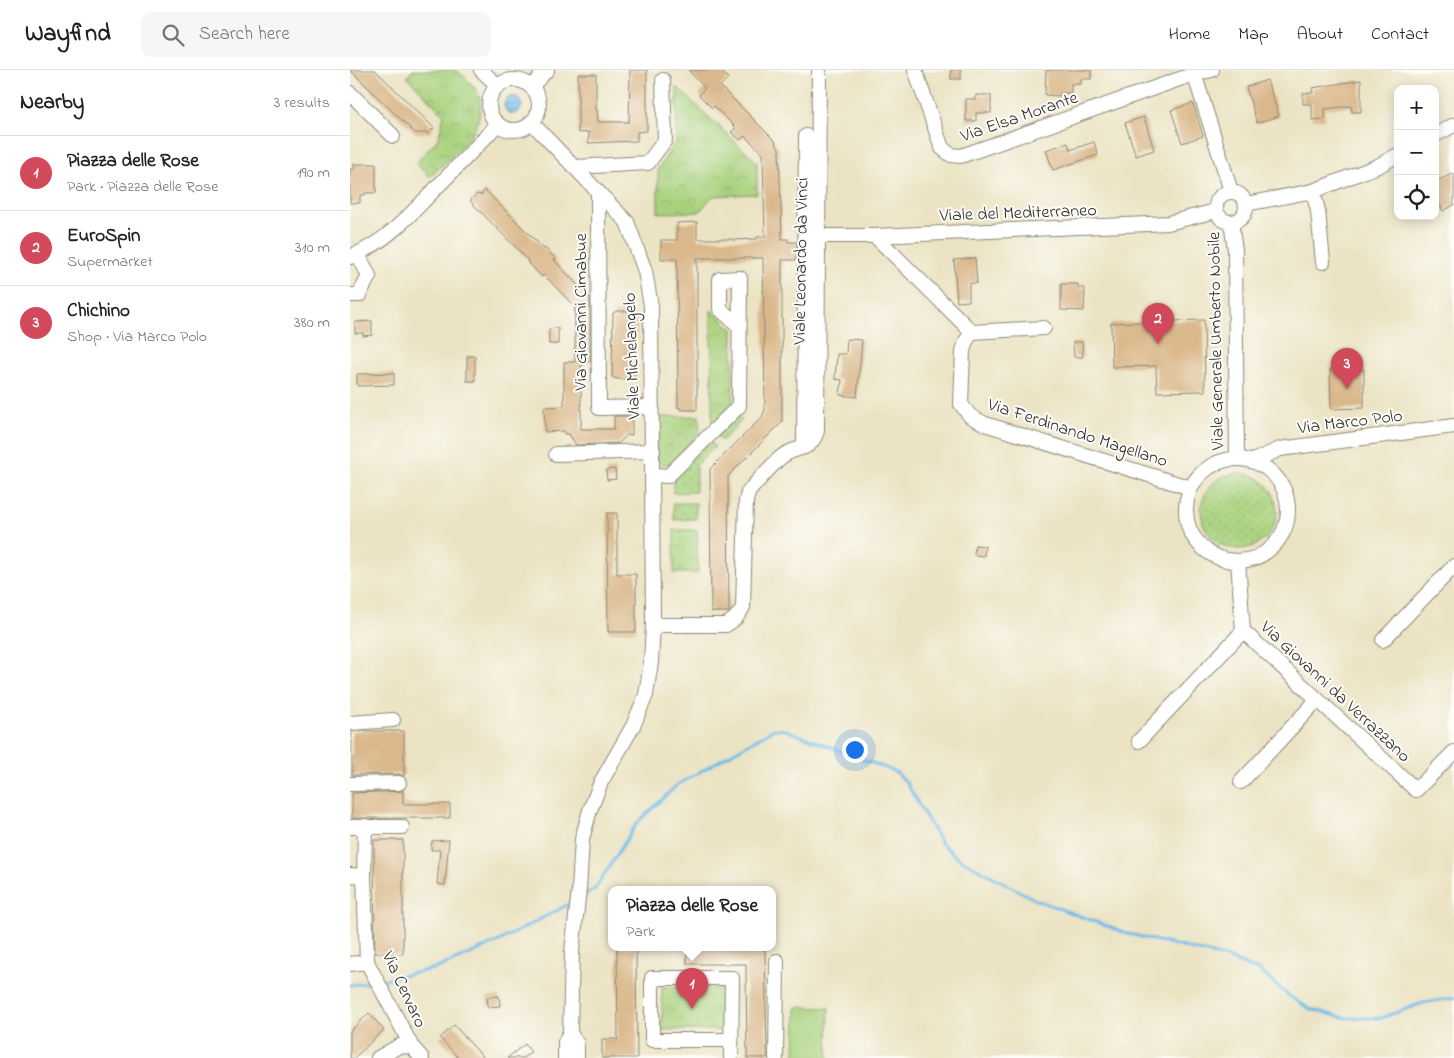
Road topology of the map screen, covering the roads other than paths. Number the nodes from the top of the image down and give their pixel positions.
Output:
1 (481, 70) edge
2 (547, 70) edge
3 (820, 70) edge
4 (915, 70) edge
5 (1212, 70) edge
6 (1194, 72) edge
7 (663, 80) dead end
8 (498, 86) junction
9 (531, 88) junction
10 (350, 93) edge
11 (532, 122) junction
12 (498, 124) junction
13 (1454, 125) edge
14 (1439, 133) edge
15 (393, 136) dead end
16 (806, 136) dead end
17 (1394, 158) edge
18 (575, 166) junction
19 (1231, 191) junction
20 (1313, 191) junction
21 (598, 192) junction
22 (1246, 204) junction
23 (1216, 211) junction
24 (1230, 222) junction
25 (819, 236) junction
26 (875, 236) junction
27 (354, 256) edge
28 (1323, 262) dead end
29 (350, 295) edge
30 (739, 326) dead end
31 (1044, 328) dead end
32 (972, 332) junction
33 (652, 407) junction
34 (1454, 426) edge
35 (804, 447) junction
36 (653, 451) junction
37 (556, 454) dead end
38 (1237, 458) junction
39 (1254, 461) junction
40 (653, 475) junction
41 (1191, 488) junction
42 (1238, 561) junction
43 (1454, 566) edge
44 (653, 628) junction
45 (1243, 631) junction
46 (1383, 640) dead end
47 (1317, 700) junction
48 (393, 720) dead end
49 (350, 723) edge
50 (1138, 741) dead end
51 (1454, 752) edge
52 (1241, 782) dead end
53 (399, 783) dead end
54 (350, 784) edge
55 (365, 826) junction
56 (350, 827) edge
57 (402, 827) dead end
58 (357, 876) edge
59 (777, 961) dead end
60 (367, 962) junction
61 (350, 964) edge
62 (570, 1033) junction
63 (731, 1040) junction
64 (412, 1047) junction
65 (378, 1058) edge
66 (422, 1058) edge
67 (565, 1058) edge
68 (577, 1058) edge
69 (731, 1058) edge
70 (776, 1058) edge

1 - 8 street
2 - 9 street
3 - 25 street, Viale Leonardo da Vinci
4 - 6 street, Via Elsa Morante
5 - 6 street, Via Elsa Morante
6 - 19 street
7 - 18 street
8 - 9 street
8 - 12 street
9 - 11 street
10 - 15 street
11 - 12 street
11 - 18 street, Viale Michelangelo
12 - 27 street
13 - 14 street
16 - 35 street, Viale Leonardo da Vinci
17 - 20 street
18 - 21 street, Viale Michelangelo
19 - 22 street
19 - 23 street
20 - 22 street
20 - 28 street
21 - 33 street, Viale Michelangelo
21 - 33 street, Via Giovanni Cimabue
22 - 24 street
23 - 24 street
23 - 26 street, Viale del Mediterraneo
24 - 38 street, Viale Generale Umberto Nobile
25 - 26 street, Viale del Mediterraneo
25 - 35 street, Viale Leonardo da Vinci
26 - 32 street
27 - 29 street
30 - 40 street
31 - 32 street
32 - 41 street, Via Ferdinando Magellano
33 - 36 street, Viale Michelangelo
34 - 39 street, Via Marco Polo
35 - 44 street
36 - 37 street
36 - 40 street, Viale Michelangelo
38 - 39 street
38 - 41 street
39 - 42 street
40 - 44 street, Viale Michelangelo
41 - 42 street
42 - 45 street, Via Giovanni da Verrazzano
43 - 46 street
44 - 62 street, Viale Michelangelo
45 - 47 street, Via Giovanni da Verrazzano
45 - 50 street
47 - 51 street, Via Giovanni da Verrazzano
47 - 52 street
48 - 49 street
53 - 54 street
55 - 56 street
55 - 57 street
55 - 58 street, Via Cervaro
58 - 60 street, Via Cervaro
59 - 70 street
60 - 61 street
60 - 64 street, Via Cervaro
62 - 67 street
62 - 68 street
63 - 63 street
63 - 69 street
64 - 65 street
64 - 66 street, Via Cervaro

